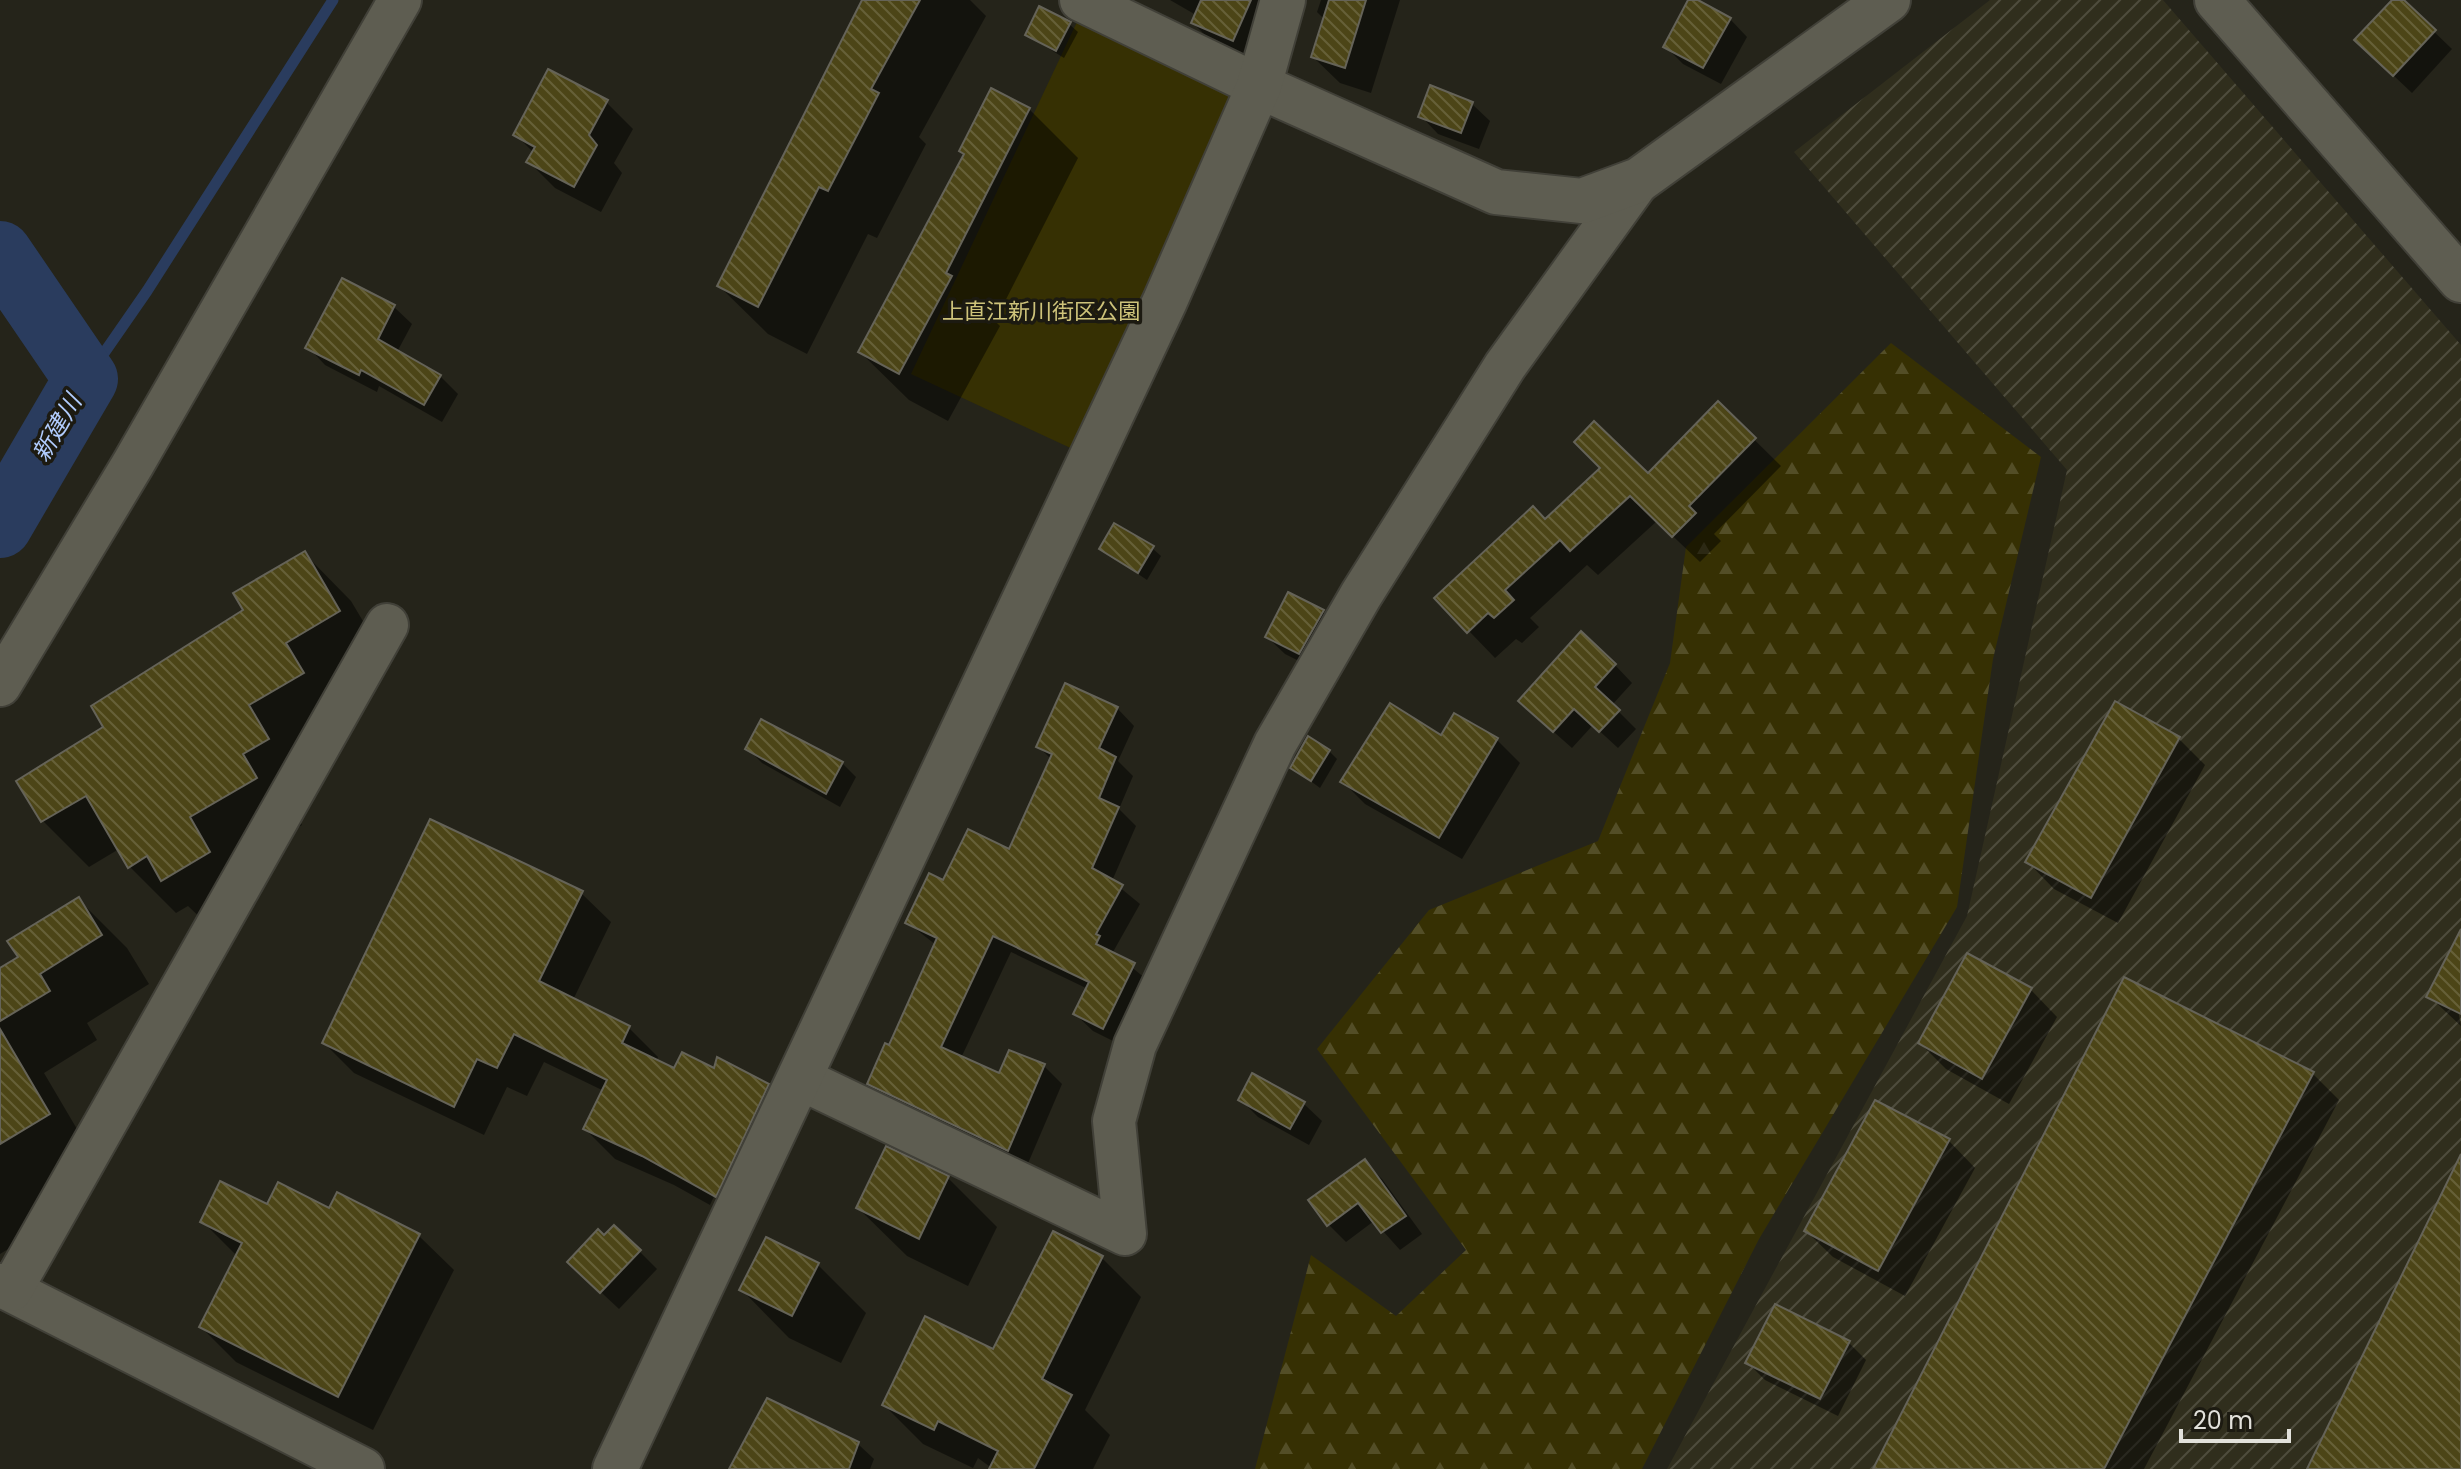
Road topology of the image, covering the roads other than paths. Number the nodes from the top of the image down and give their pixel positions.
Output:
1 (400, 0) edge
2 (1081, 0) edge
3 (1283, 0) edge
4 (1888, 0) edge
5 (2217, 0) edge
6 (1259, 86) junction
7 (1639, 180) junction
8 (2461, 280) edge
9 (387, 625) dead end
10 (0, 685) edge
11 (801, 1079) junction
12 (5, 1287) edge
13 (363, 1469) edge
14 (615, 1469) edge

1 - 10 street
2 - 6 street
3 - 6 street
4 - 7 street
5 - 8 street
6 - 7 street
6 - 11 street
7 - 11 street
9 - 12 street
11 - 14 street
12 - 13 street

